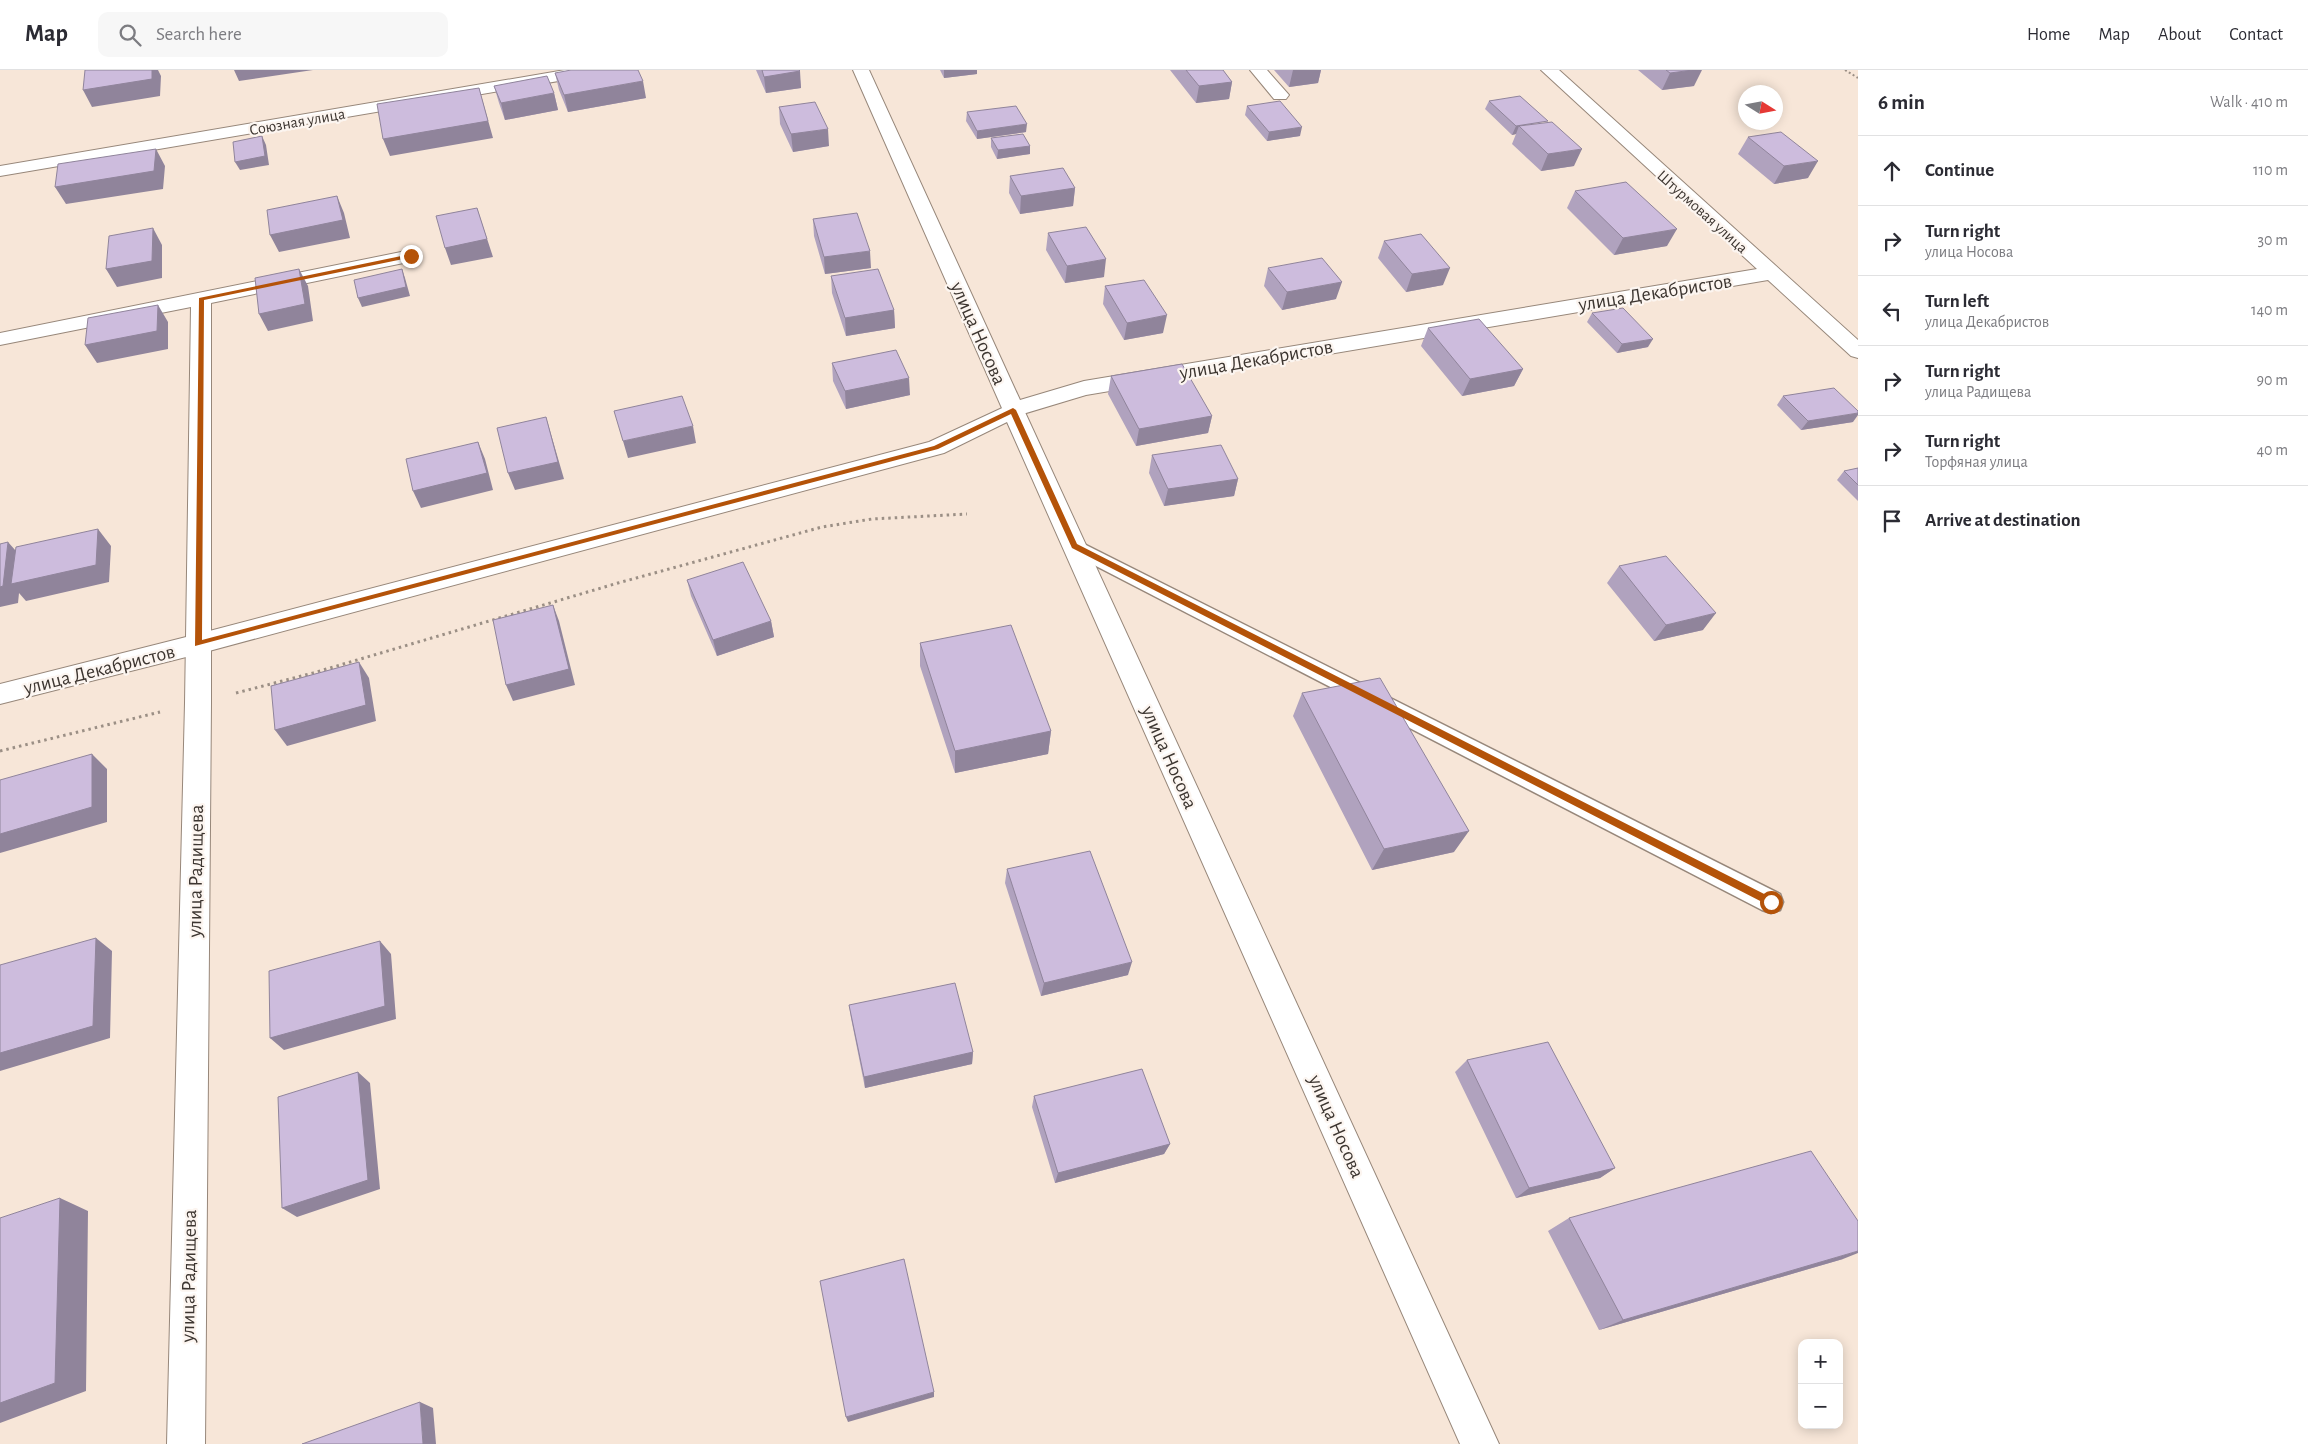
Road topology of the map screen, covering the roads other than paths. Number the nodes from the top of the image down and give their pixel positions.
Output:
1 (594, 70) edge
2 (861, 70) edge
3 (1258, 70) edge
4 (1549, 70) edge
5 (1280, 95) dead end
6 (0, 172) edge
7 (411, 256) dead end
8 (1771, 273) junction
9 (202, 298) junction
10 (0, 339) edge
11 (1858, 352) edge
12 (1013, 410) junction
13 (1074, 546) junction
14 (198, 644) junction
15 (0, 694) edge
16 (1771, 902) dead end
17 (186, 1444) edge
18 (1480, 1444) edge

1 - 6 street, Союзная улица
2 - 12 street, улица Носова
3 - 5 street
4 - 8 street, Штурмовая улица
7 - 9 street
8 - 11 street, Штурмовая улица
8 - 12 street, улица Декабристов
9 - 10 street
9 - 14 street, улица Радищева
12 - 13 street, улица Носова
12 - 14 street, улица Декабристов
13 - 16 lane
13 - 18 street, улица Носова
14 - 15 street, улица Декабристов
14 - 17 street, улица Радищева

